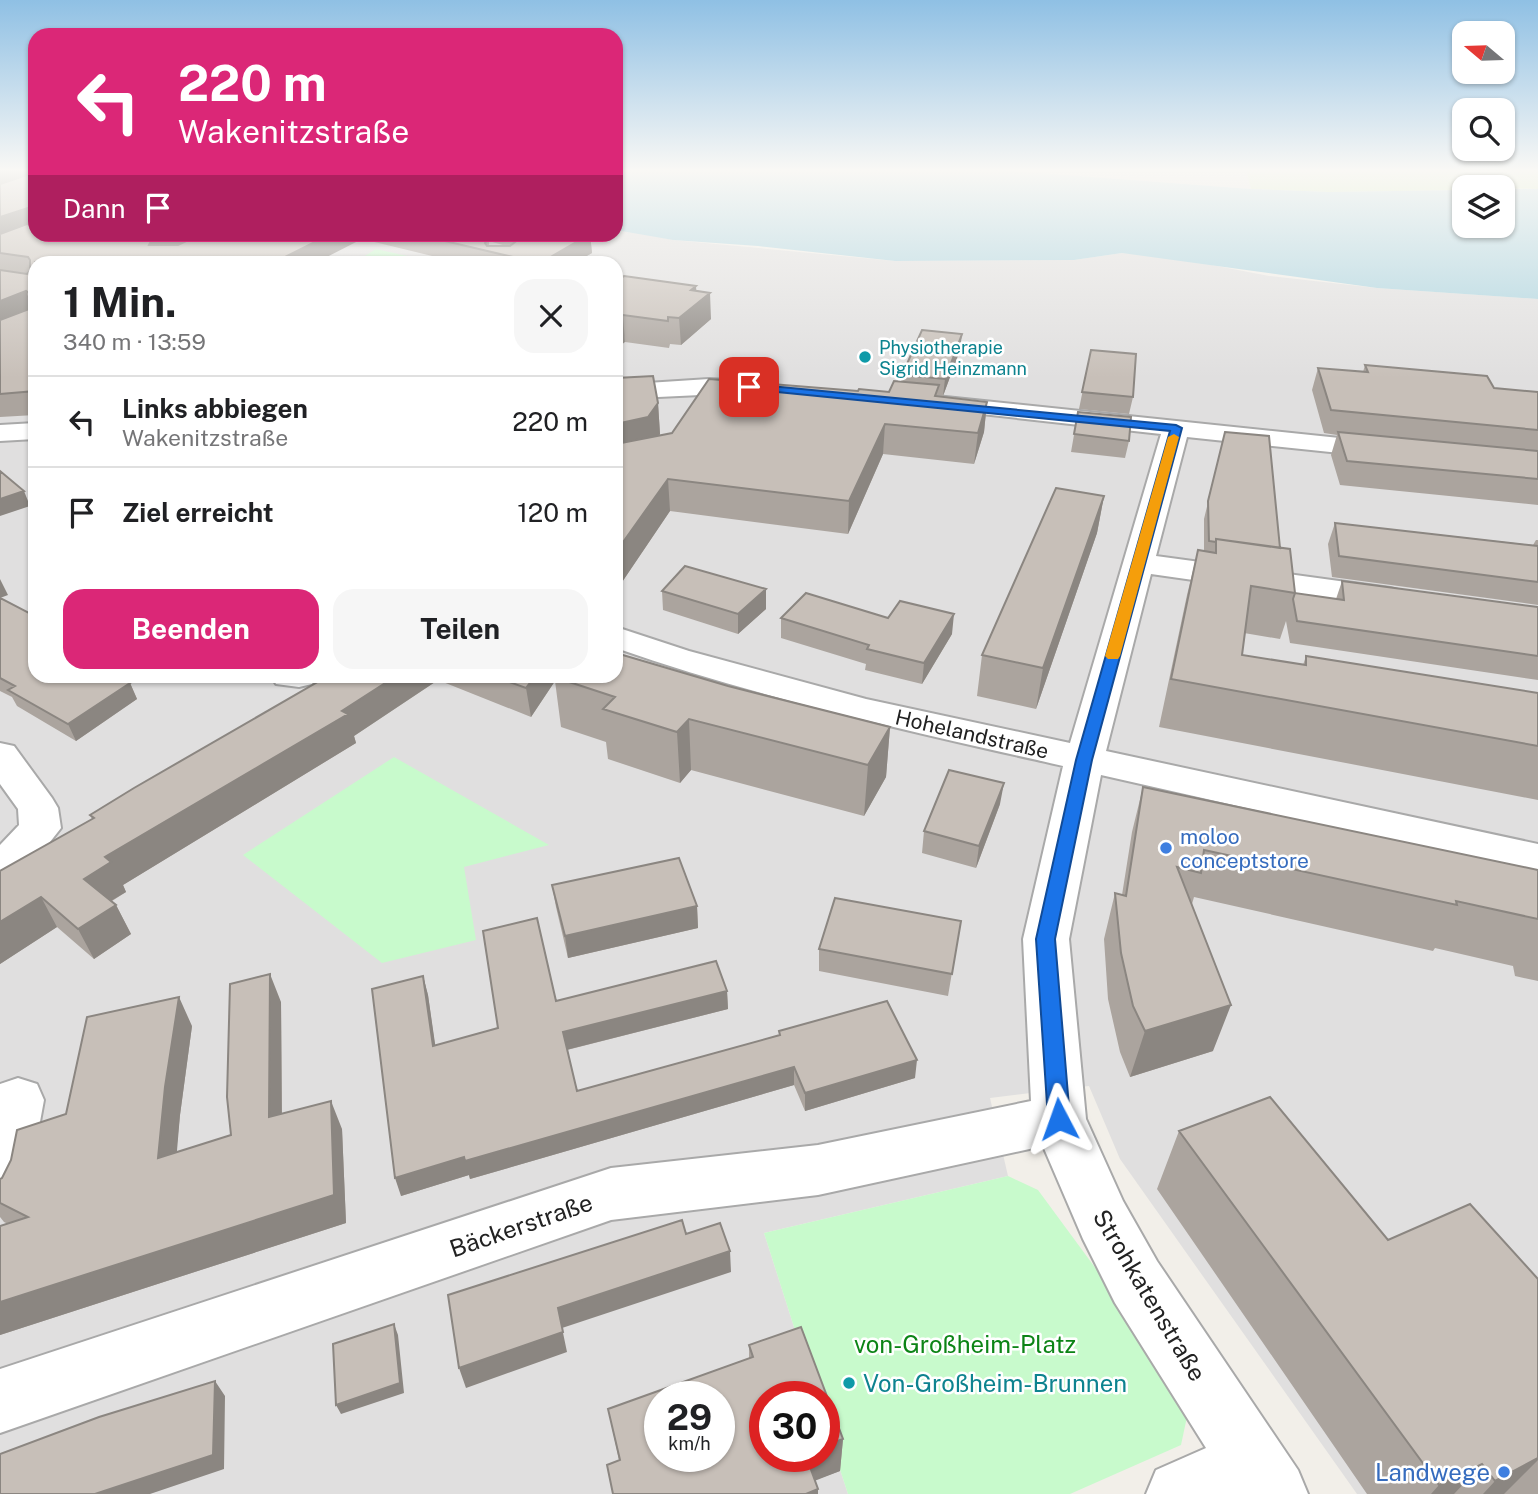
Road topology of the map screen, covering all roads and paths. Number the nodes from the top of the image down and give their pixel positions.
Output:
1 (709, 386) junction
2 (783, 389) edge
3 (623, 392) edge
4 (906, 401) edge
5 (689, 417) edge
6 (1176, 428) junction
7 (28, 431) edge
8 (0, 433) edge
9 (1413, 452) edge
10 (1139, 563) junction
11 (1421, 602) edge
12 (623, 639) edge
13 (0, 755) edge
14 (1084, 760) junction
15 (1538, 859) edge
16 (0, 863) edge
17 (18, 1100) dead end
18 (1059, 1119) junction
19 (0, 1187) edge
20 (0, 1401) edge
21 (1263, 1478) edge
22 (1180, 1494) edge

1 - 2 street
1 - 3 street
1 - 5 street
4 - 6 street
6 - 9 street
6 - 10 street, Strohkatenstraße
7 - 8 street
10 - 11 street
10 - 14 street, Strohkatenstraße
12 - 14 street, Hohelandstraße
13 - 16 street
14 - 15 street, Hohelandstraße
14 - 18 street, Strohkatenstraße
17 - 19 street
18 - 20 street, Bäckerstraße
18 - 21 street, Strohkatenstraße
21 - 22 street

